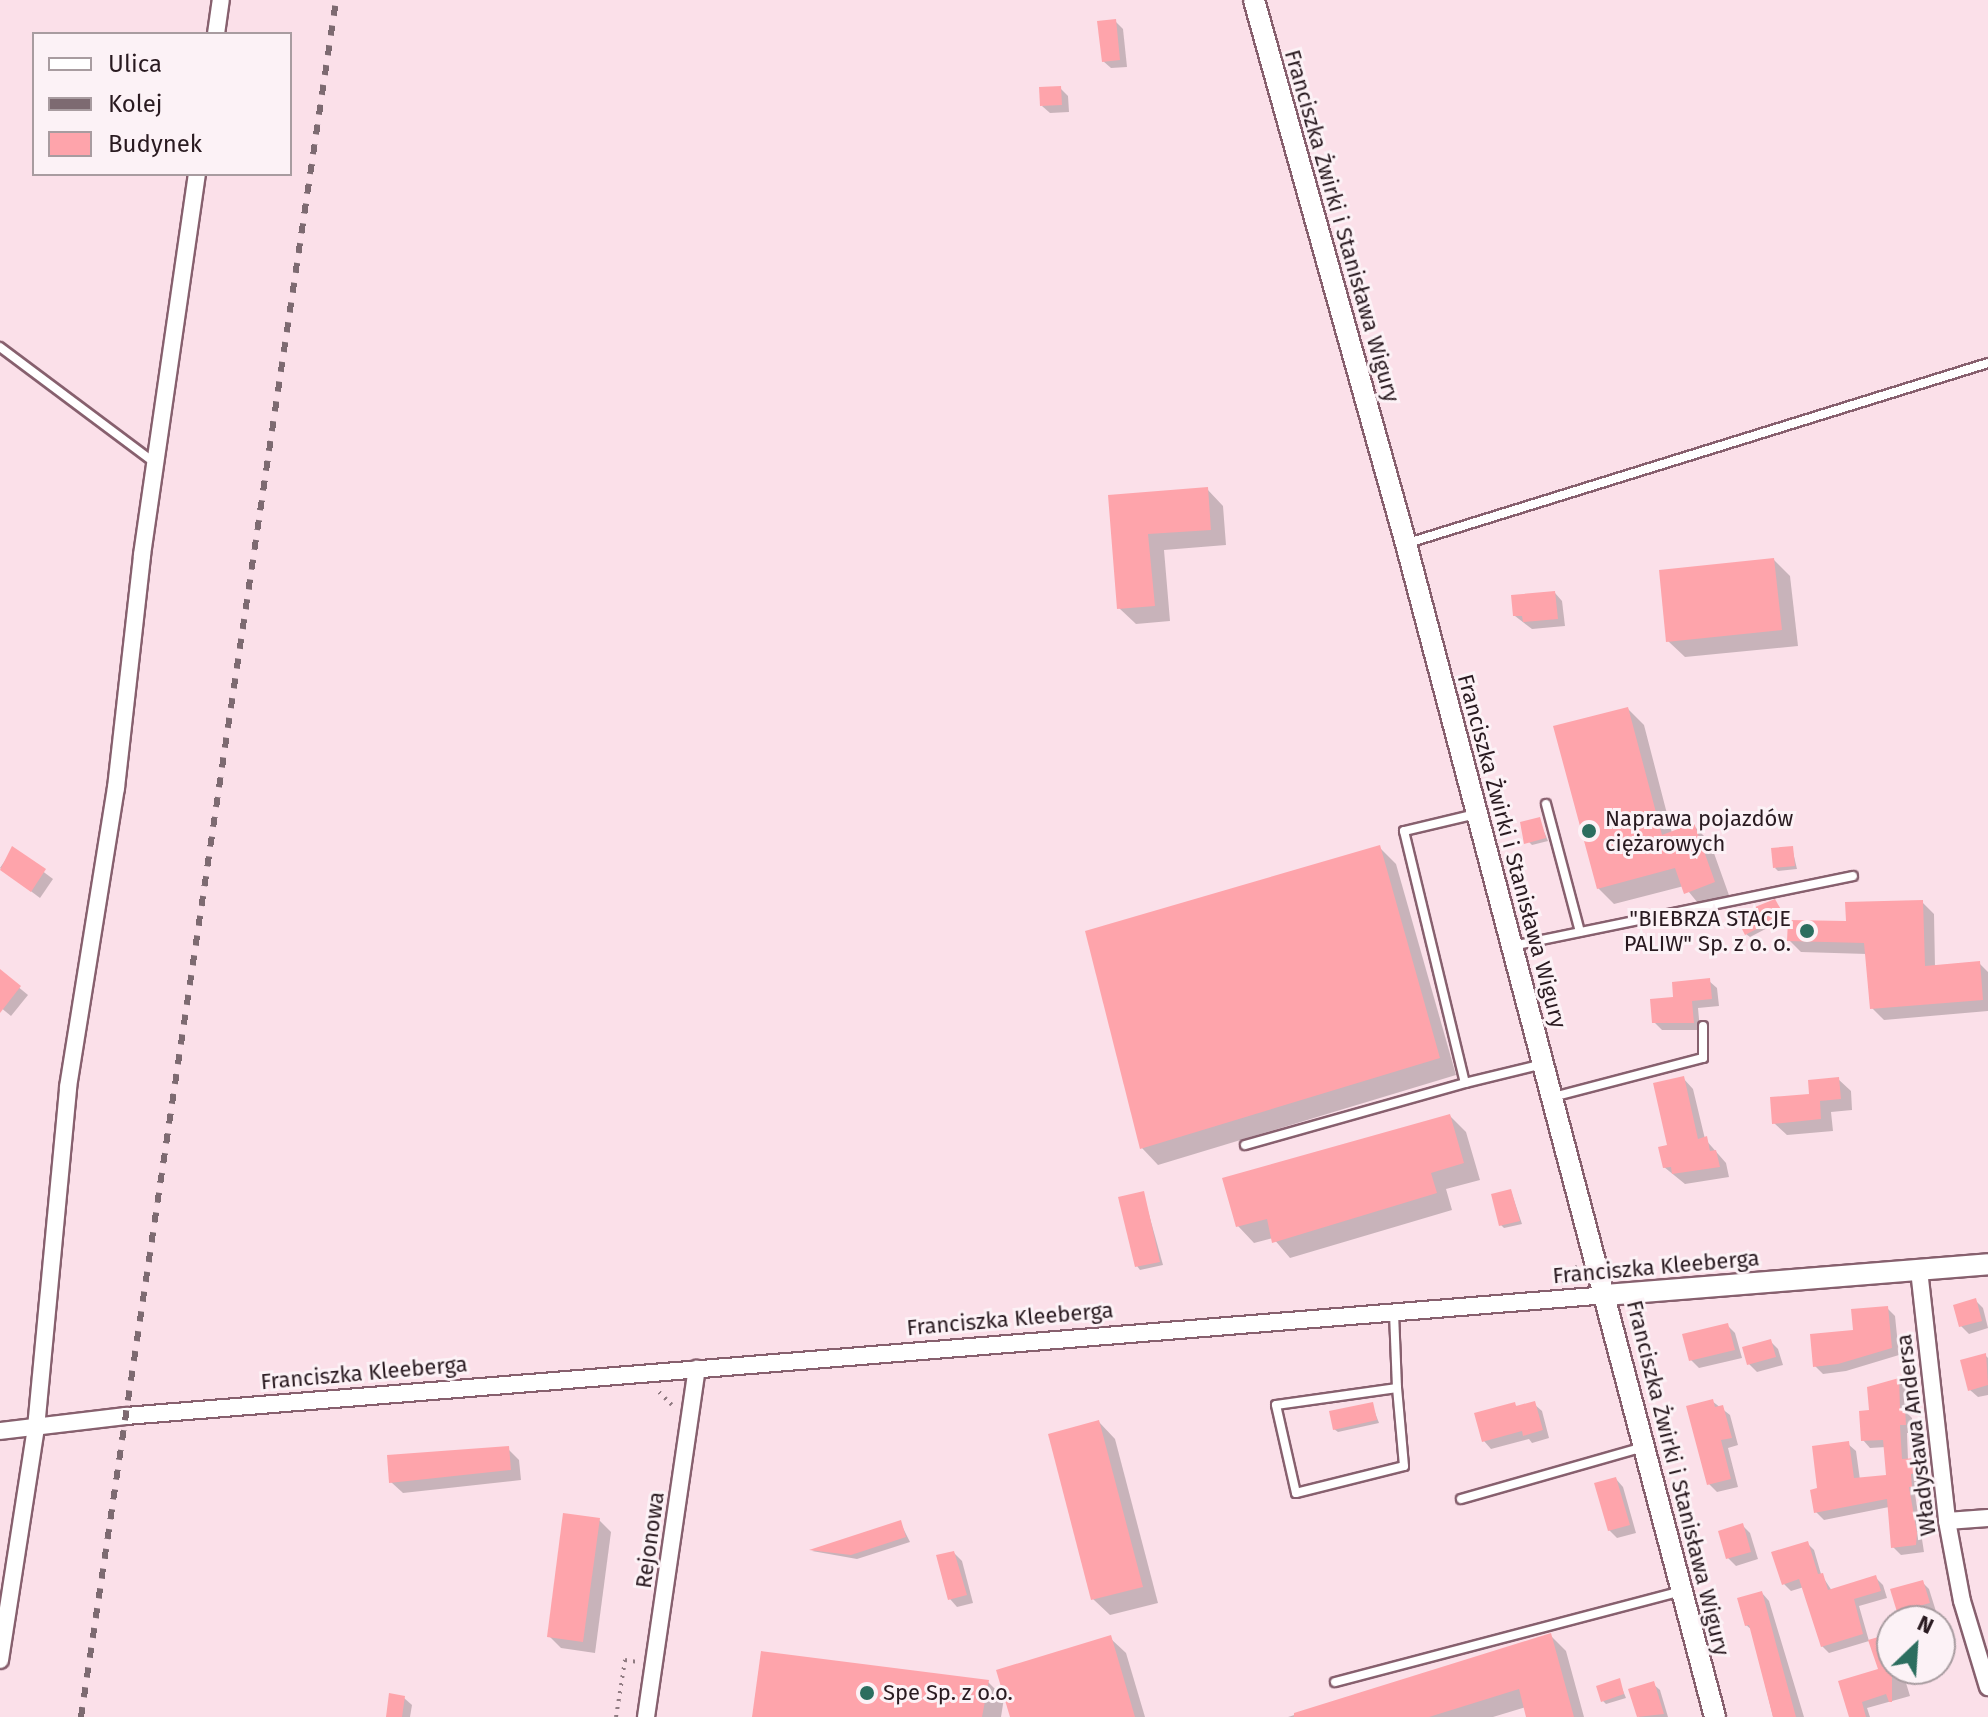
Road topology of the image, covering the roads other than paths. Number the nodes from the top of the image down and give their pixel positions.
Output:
1 (221, 0) edge
2 (1254, 0) edge
3 (216, 32) edge
4 (197, 176) edge
5 (0, 347) edge
6 (1988, 363) edge
7 (155, 463) junction
8 (1406, 544) junction
9 (1546, 804) dead end
10 (1477, 814) junction
11 (1853, 876) dead end
12 (1580, 932) junction
13 (1512, 946) junction
14 (1703, 1026) dead end
15 (1543, 1064) junction
16 (1465, 1083) junction
17 (1553, 1097) junction
18 (1245, 1145) dead end
19 (1988, 1264) edge
20 (1919, 1270) junction
21 (1606, 1295) junction
22 (1394, 1312) junction
23 (697, 1369) junction
24 (1397, 1388) junction
25 (36, 1428) junction
26 (0, 1431) edge
27 (1645, 1447) junction
28 (1461, 1499) dead end
29 (1988, 1518) edge
30 (1947, 1521) junction
31 (1682, 1591) junction
32 (0, 1660) edge
33 (1335, 1682) dead end
34 (1988, 1687) edge
35 (646, 1717) edge
36 (1715, 1717) edge

1 - 3 street
2 - 8 street, Franciszka Żwirki i Stanisława Wigury
4 - 7 street
5 - 7 lane
6 - 8 lane
7 - 25 street
8 - 10 street, Franciszka Żwirki i Stanisława Wigury
9 - 12 lane
10 - 13 street, Franciszka Żwirki i Stanisława Wigury
10 - 16 lane
11 - 12 lane
12 - 13 lane
13 - 15 street, Franciszka Żwirki i Stanisława Wigury
14 - 17 lane
15 - 16 lane
15 - 17 street, Franciszka Żwirki i Stanisława Wigury
16 - 18 lane
17 - 21 street, Franciszka Żwirki i Stanisława Wigury
19 - 20 street, Franciszka Kleeberga
20 - 21 street, Franciszka Kleeberga
20 - 30 street, Władysława Andersa
21 - 22 street, Franciszka Kleeberga
21 - 27 street, Franciszka Żwirki i Stanisława Wigury
22 - 23 street, Franciszka Kleeberga
22 - 24 lane
23 - 25 street, Franciszka Kleeberga
23 - 35 street, Rejonowa
24 - 24 lane
25 - 26 street, Franciszka Kleeberga
25 - 32 street
27 - 28 lane
27 - 31 street, Franciszka Żwirki i Stanisława Wigury
29 - 30 street
30 - 34 street, Władysława Andersa
31 - 33 lane
31 - 36 street, Franciszka Żwirki i Stanisława Wigury

